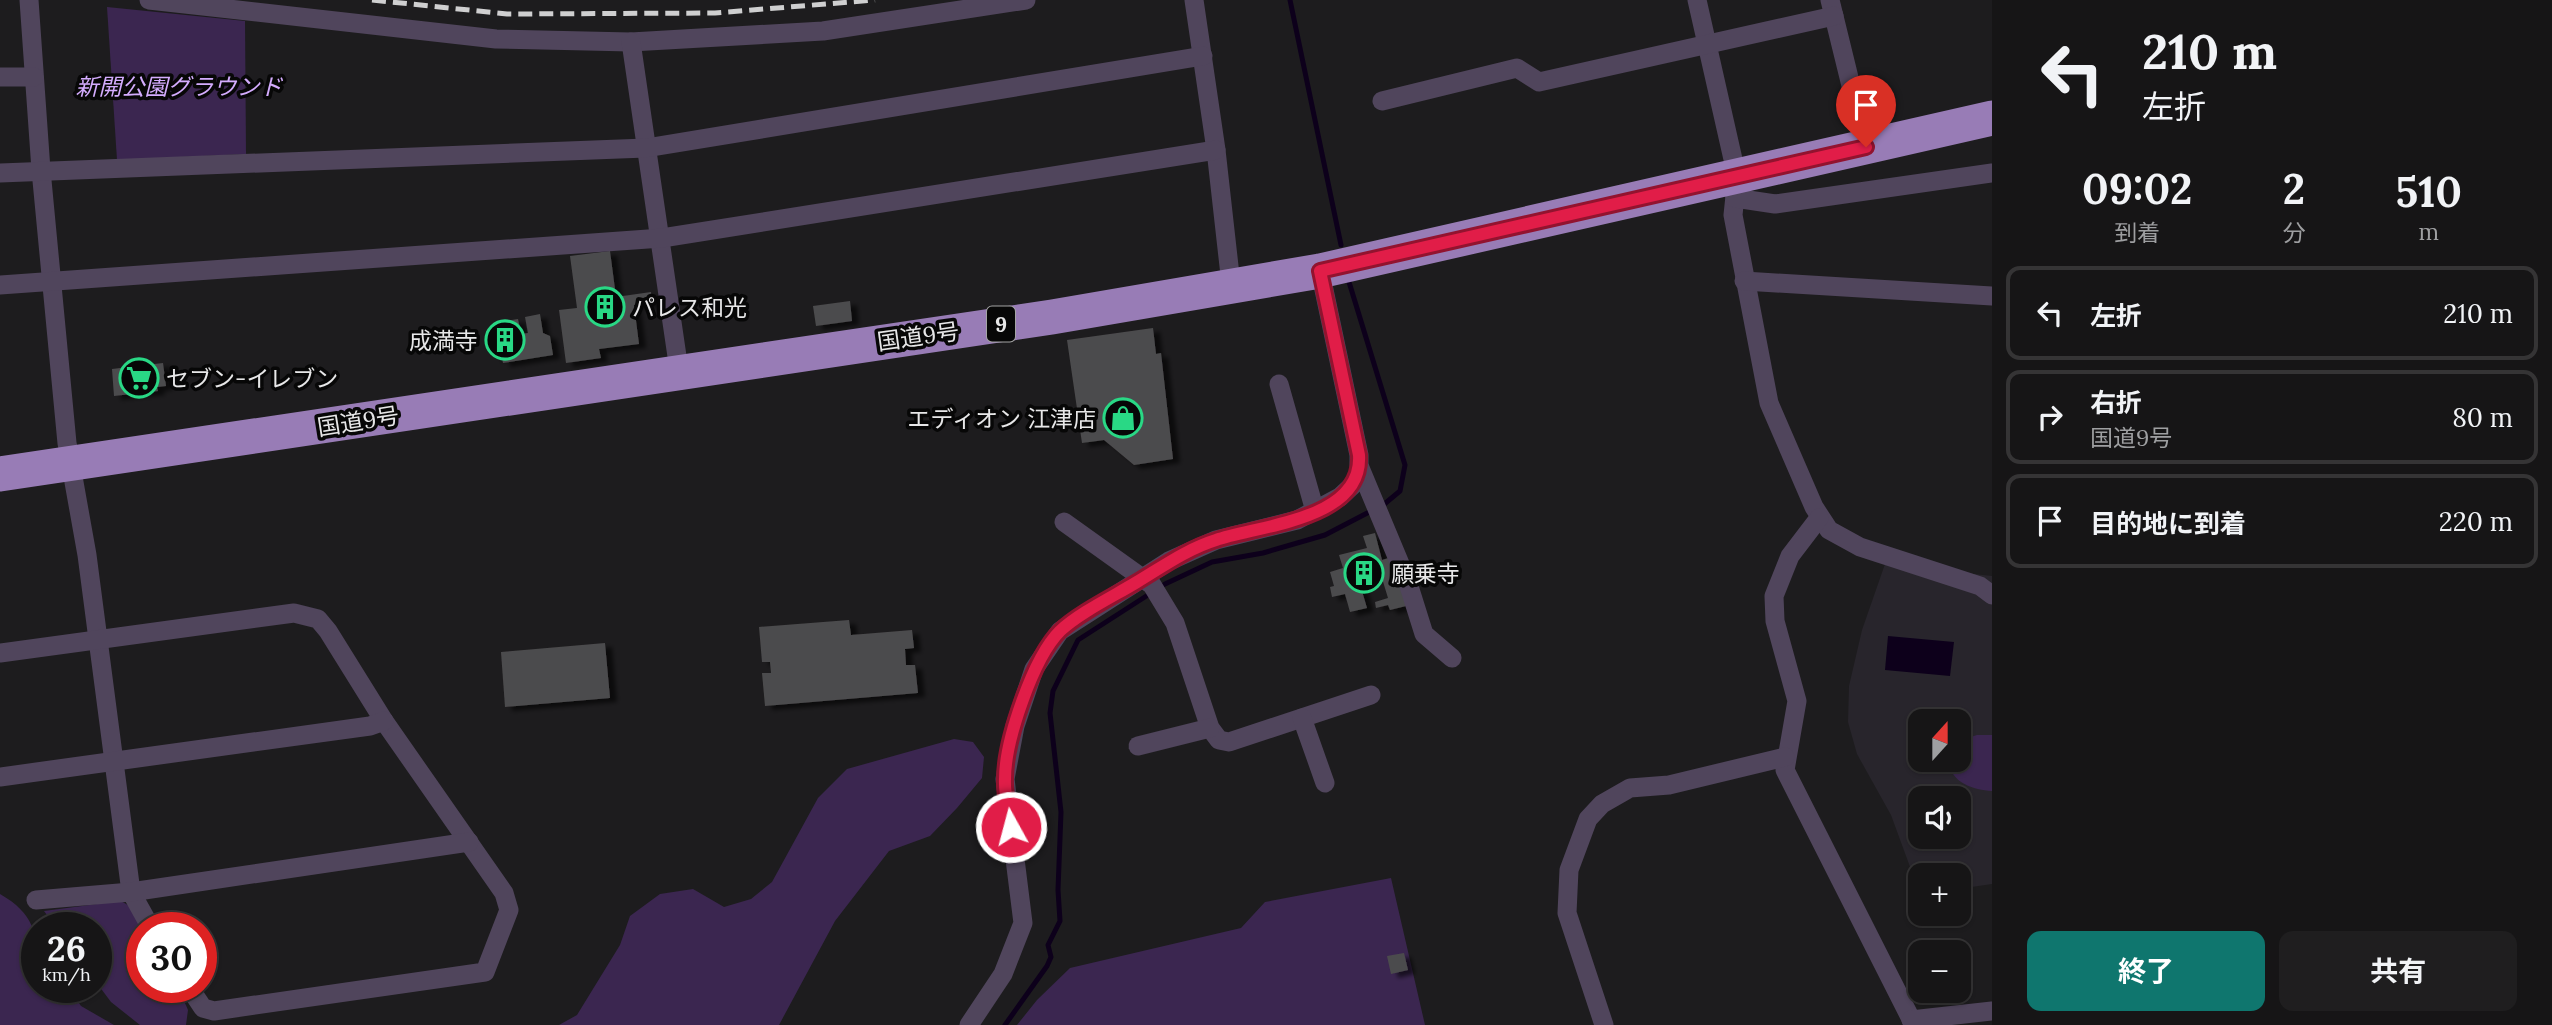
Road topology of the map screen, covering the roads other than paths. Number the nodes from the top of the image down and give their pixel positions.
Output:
1 (29, 0) edge
2 (149, 0) edge
3 (1026, 0) edge
4 (1194, 0) edge
5 (1697, 0) edge
6 (1832, 8) edge
7 (631, 43) junction
8 (1707, 44) junction
9 (1203, 56) junction
10 (0, 77) edge
11 (34, 77) junction
12 (1382, 101) dead end
13 (1992, 118) edge
14 (1866, 147) junction
15 (646, 148) junction
16 (1216, 150) junction
17 (41, 170) junction
18 (0, 173) edge
19 (1992, 173) edge
20 (1736, 187) junction
21 (662, 238) junction
22 (1320, 271) junction
23 (1744, 281) junction
24 (52, 282) junction
25 (1231, 284) junction
26 (0, 285) edge
27 (1992, 296) edge
28 (678, 370) junction
29 (1279, 384) dead end
30 (72, 464) junction
31 (1360, 468) junction
32 (0, 474) edge
33 (1315, 511) junction
34 (1819, 518) junction
35 (1064, 522) dead end
36 (1151, 585) junction
37 (1992, 595) edge
38 (97, 640) junction
39 (0, 653) edge
40 (1452, 658) dead end
41 (1371, 695) dead end
42 (1302, 718) junction
43 (384, 721) junction
44 (1210, 728) junction
45 (1138, 746) dead end
46 (1786, 757) junction
47 (116, 760) junction
48 (0, 777) edge
49 (1325, 783) dead end
50 (469, 842) junction
51 (131, 892) junction
52 (36, 900) dead end
53 (142, 912) edge
54 (1992, 1011) edge
55 (198, 1016) edge
56 (1913, 1022) edge
57 (969, 1025) edge
58 (1604, 1025) edge

1 - 11 street
2 - 7 street
3 - 7 street
4 - 9 street
5 - 8 street
6 - 8 street
6 - 14 street
7 - 15 street
8 - 12 street
8 - 20 street
9 - 15 street
9 - 16 street
10 - 11 street
11 - 17 street
13 - 14 highway, 国道9号 / 9
14 - 20 highway, 国道9号 / 9
15 - 17 street
15 - 21 street
16 - 21 street
16 - 25 street
17 - 18 street
17 - 24 street
19 - 20 street
20 - 22 highway, 国道9号 / 9
20 - 23 street
21 - 24 street
21 - 28 street
22 - 25 highway, 国道9号 / 9
22 - 31 street
23 - 27 street
23 - 34 street
24 - 26 street
24 - 30 street
25 - 28 highway, 国道9号 / 9
28 - 30 highway, 国道9号 / 9
29 - 33 street
30 - 32 highway, 国道9号 / 9
30 - 38 street
31 - 33 street
31 - 40 street
33 - 36 street
34 - 37 street
34 - 46 street
35 - 36 street
36 - 44 street
36 - 57 street
38 - 39 street
38 - 43 street
38 - 47 street
41 - 42 street
42 - 44 street
42 - 49 street
43 - 47 street
43 - 50 street
44 - 45 street
46 - 56 street
46 - 58 street
47 - 48 street
47 - 51 street
50 - 51 street
50 - 55 street
51 - 52 street
51 - 53 street
54 - 56 street

